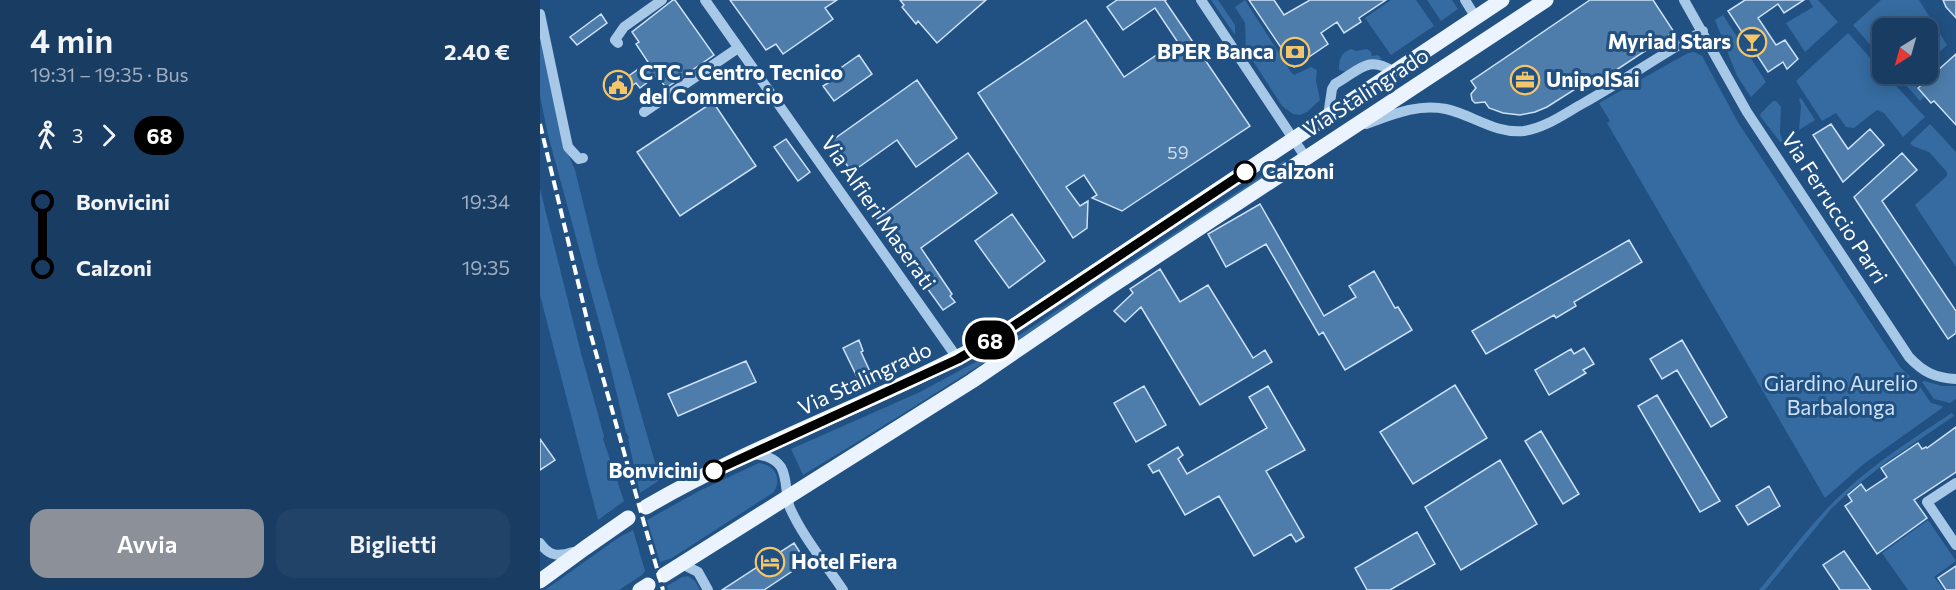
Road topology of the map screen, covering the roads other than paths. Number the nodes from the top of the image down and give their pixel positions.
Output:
1 (662, 0) edge
2 (705, 0) edge
3 (1201, 0) edge
4 (1465, 0) edge
5 (1502, 0) edge
6 (1546, 0) edge
7 (1684, 0) edge
8 (540, 14) edge
9 (1476, 18) junction
10 (1703, 31) junction
11 (618, 44) dead end
12 (738, 48) junction
13 (1394, 72) junction
14 (644, 112) dead end
15 (1329, 116) junction
16 (1346, 132) junction
17 (1294, 139) junction
18 (583, 158) dead end
19 (1306, 158) junction
20 (958, 359) junction
21 (1956, 379) edge
22 (752, 454) junction
23 (1956, 483) edge
24 (787, 498) junction
25 (646, 507) dead end
26 (628, 518) dead end
27 (540, 543) edge
28 (1956, 545) edge
29 (585, 548) junction
30 (682, 564) junction
31 (664, 575) dead end
32 (540, 581) edge
33 (708, 590) edge
34 (843, 590) edge

1 - 11 street
2 - 12 street, Via Alfieri Maserati
3 - 17 street
4 - 9 street
5 - 9 main road, Via Stalingrado
6 - 16 main road, Via Stalingrado
7 - 10 street, Via Ferruccio Parri
8 - 18 street
9 - 13 main road, Via Stalingrado
10 - 16 street
10 - 21 street, Via Ferruccio Parri
12 - 14 street
12 - 20 street, Via Alfieri Maserati
13 - 15 main road, Via Stalingrado
13 - 15 street
15 - 17 main road, Via Stalingrado
16 - 19 main road, Via Stalingrado
17 - 19 street
17 - 20 main road, Via Stalingrado
19 - 24 main road, Via Stalingrado
20 - 22 main road, Via Stalingrado
22 - 24 street
22 - 25 main road, Via Stalingrado
23 - 28 street
24 - 30 main road, Via Stalingrado
24 - 34 street
26 - 29 main road
27 - 29 street
29 - 32 main road
30 - 31 main road, Via Stalingrado
30 - 33 street

